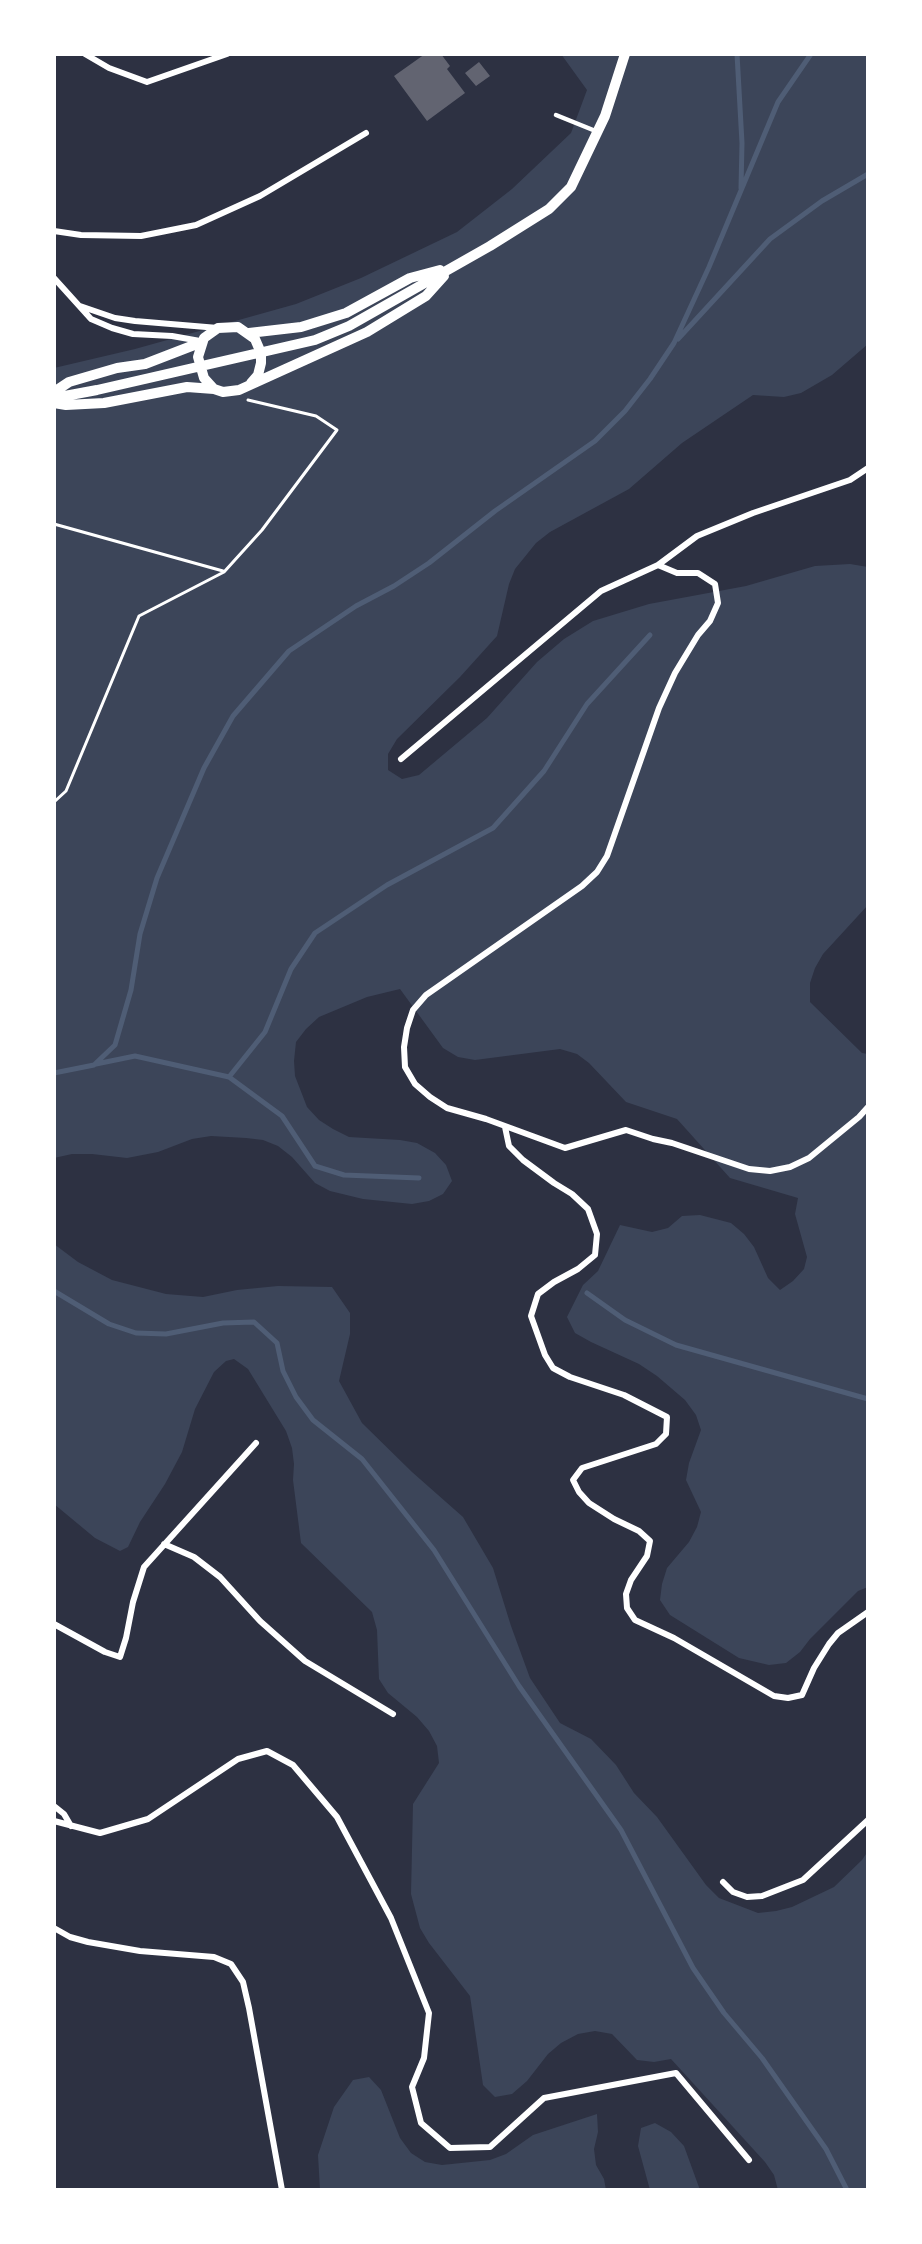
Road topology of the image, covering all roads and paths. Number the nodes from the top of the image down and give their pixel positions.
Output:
1 (85, 54) edge
2 (227, 54) edge
3 (624, 54) edge
4 (556, 115) dead end
5 (598, 132) junction
6 (366, 133) dead end
7 (54, 231) edge
8 (452, 267) junction
9 (54, 278) edge
10 (80, 306) junction
11 (218, 328) junction
12 (249, 333) junction
13 (202, 342) junction
14 (261, 352) junction
15 (199, 366) junction
16 (251, 384) junction
17 (214, 388) junction
18 (54, 392) edge
19 (231, 392) junction
20 (54, 400) edge
21 (868, 468) edge
22 (54, 524) edge
23 (658, 565) junction
24 (225, 572) junction
25 (401, 759) dead end
26 (54, 802) edge
27 (868, 1107) edge
28 (506, 1127) junction
29 (256, 1443) dead end
30 (164, 1544) junction
31 (868, 1612) edge
32 (54, 1624) edge
33 (393, 1714) dead end
34 (54, 1806) edge
35 (868, 1820) edge
36 (54, 1821) edge
37 (71, 1826) junction
38 (723, 1882) dead end
39 (54, 1928) edge
40 (749, 2160) dead end
41 (282, 2190) edge

1 - 2 street
3 - 5 street
4 - 5 lane
5 - 8 street
6 - 7 street
8 - 12 street
8 - 14 street
8 - 16 street
9 - 10 street
10 - 11 street
10 - 13 street
11 - 12 street
11 - 13 street
12 - 14 street
13 - 15 street
13 - 18 street
14 - 15 street
14 - 16 street
15 - 17 street
15 - 20 street
16 - 19 street
17 - 19 street
17 - 20 street
19 - 24 path
21 - 23 street
22 - 24 path
23 - 25 street
23 - 28 street
24 - 26 path
27 - 28 street
28 - 31 street
29 - 30 street
30 - 32 street
30 - 33 street
34 - 37 street
35 - 38 street
36 - 37 street
37 - 40 street
39 - 41 street

